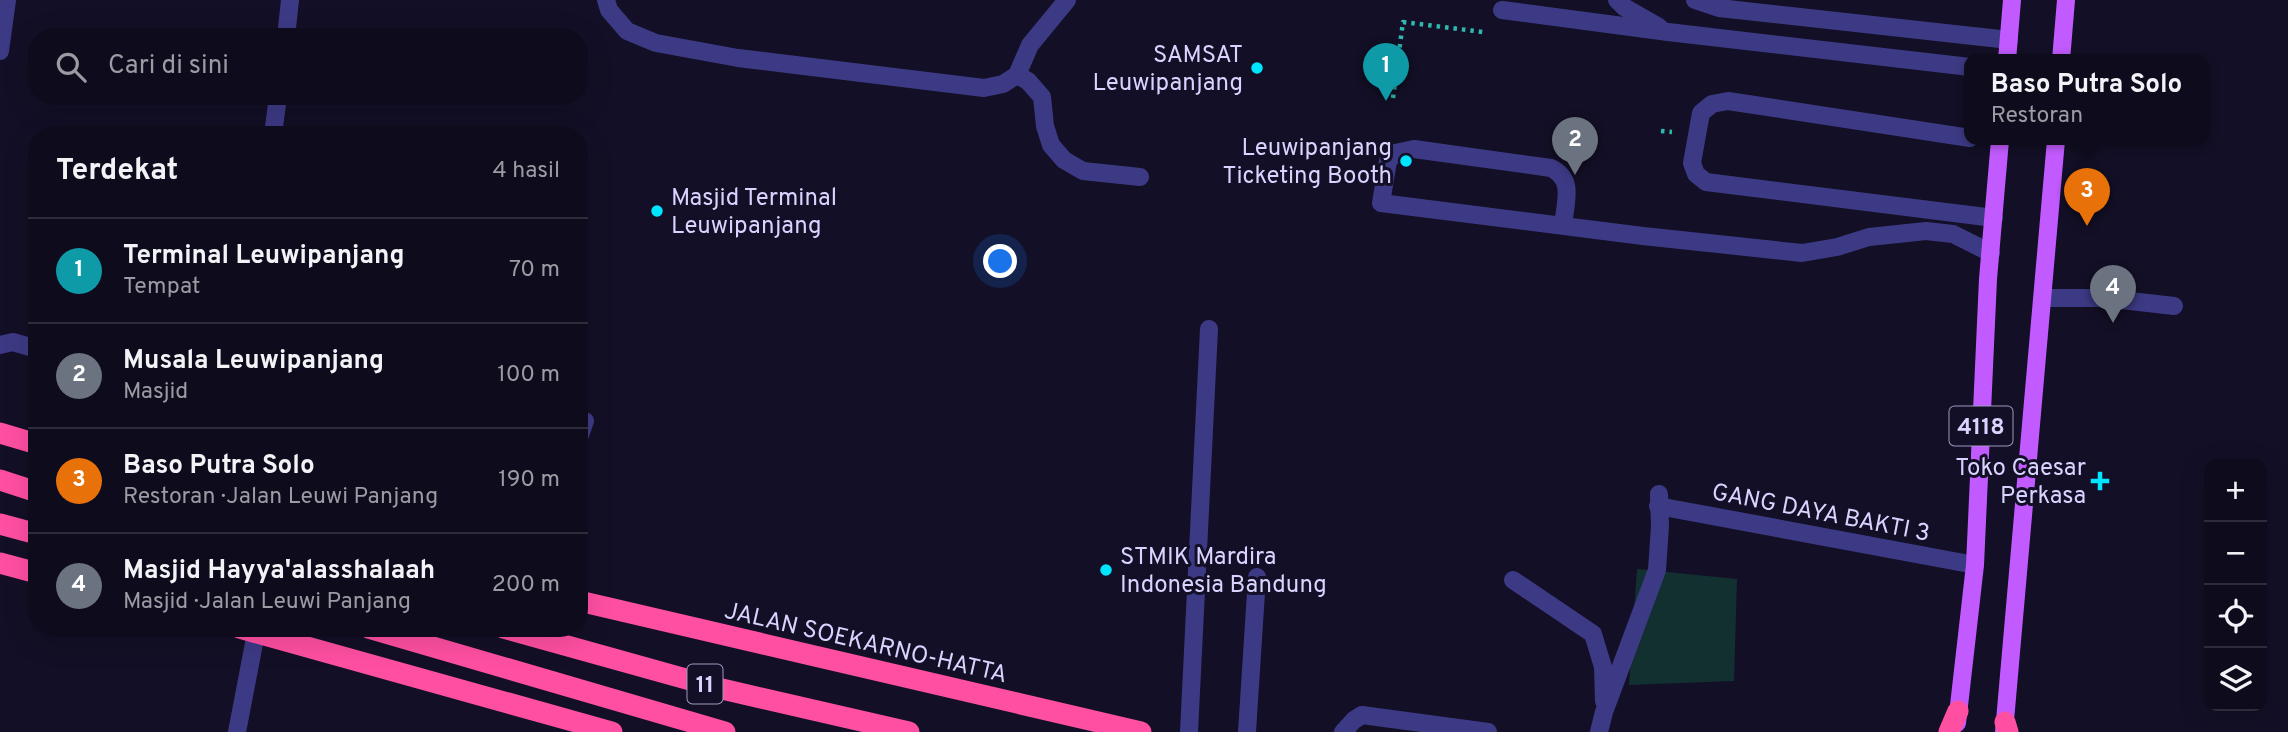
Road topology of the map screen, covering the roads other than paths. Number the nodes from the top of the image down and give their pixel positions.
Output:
1 (7, 0) edge
2 (290, 0) edge
3 (606, 0) edge
4 (1067, 0) edge
5 (1617, 0) edge
6 (1695, 0) edge
7 (2012, 0) edge
8 (2066, 0) edge
9 (1502, 10) dead end
10 (287, 28) edge
11 (1668, 32) junction
12 (2009, 40) junction
13 (0, 51) edge
14 (2008, 54) edge
15 (2062, 54) edge
16 (1964, 66) edge
17 (1017, 75) junction
18 (277, 105) edge
19 (274, 126) edge
20 (1964, 137) edge
21 (1995, 145) edge
22 (2056, 145) edge
23 (1140, 177) dead end
24 (1994, 218) junction
25 (1563, 226) junction
26 (1991, 253) junction
27 (2043, 298) junction
28 (2174, 306) dead end
29 (1209, 329) dead end
30 (0, 345) edge
31 (28, 346) edge
32 (0, 433) edge
33 (28, 441) edge
34 (0, 480) edge
35 (28, 489) edge
36 (0, 524) edge
37 (28, 532) edge
38 (0, 563) edge
39 (1975, 565) junction
40 (28, 571) edge
41 (1257, 577) dead end
42 (1513, 580) dead end
43 (588, 603) edge
44 (247, 637) edge
45 (270, 637) edge
46 (399, 637) edge
47 (535, 637) edge
48 (1604, 712) junction
49 (1957, 722) edge
50 (2006, 729) edge
51 (237, 732) edge
52 (612, 732) edge
53 (725, 732) edge
54 (909, 732) edge
55 (1141, 732) edge
56 (1189, 732) edge
57 (1247, 732) edge
58 (1343, 732) edge
59 (1488, 732) edge
60 (1600, 732) edge
61 (1949, 732) edge

1 - 13 street
2 - 10 street
3 - 17 street
4 - 17 street
5 - 11 street
6 - 12 street
7 - 12 main road
8 - 15 main road
9 - 11 street
11 - 16 street
12 - 14 main road
17 - 23 street
18 - 19 street
20 - 24 street
21 - 24 main road, 4118
22 - 27 main road, 4118
24 - 26 main road, 4118
25 - 25 street
25 - 26 street
26 - 39 main road, 4118
27 - 28 street
27 - 50 main road, 4118
29 - 56 street
30 - 31 street
32 - 33 highway
34 - 35 highway
36 - 37 highway
38 - 40 highway
39 - 48 street, GANG DAYA BAKTI 3
39 - 49 main road, 4118
41 - 57 street
42 - 48 street
43 - 55 highway, JALAN SOEKARNO-HATTA / 11
44 - 51 street
45 - 52 highway
46 - 53 highway, 11
47 - 54 highway, 11
48 - 60 street
49 - 61 highway
58 - 59 street

